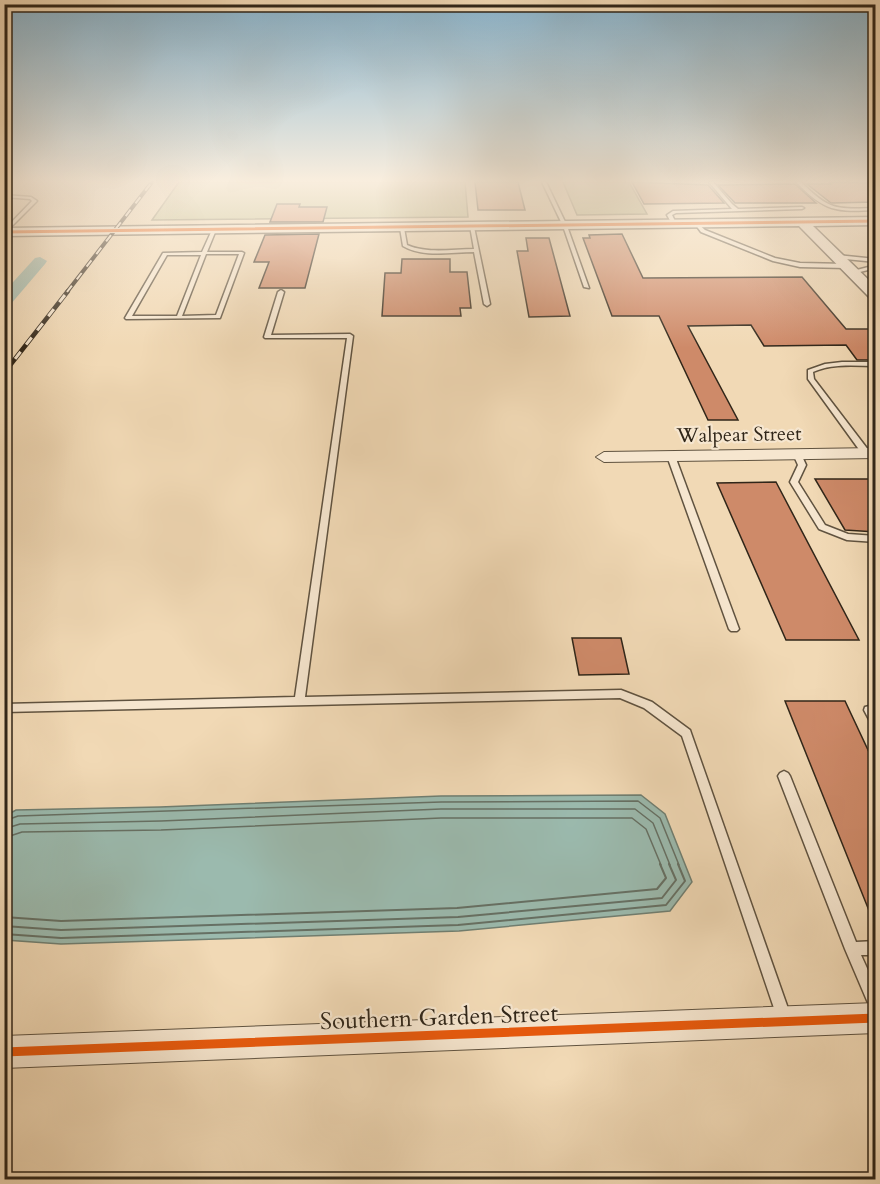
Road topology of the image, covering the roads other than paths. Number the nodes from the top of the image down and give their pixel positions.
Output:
1 (211, 237) edge
2 (404, 237) edge
3 (474, 237) edge
4 (569, 237) edge
5 (718, 237) edge
6 (817, 237) edge
7 (477, 250) junction
8 (204, 254) junction
9 (876, 264) edge
10 (845, 265) junction
11 (586, 287) dead end
12 (281, 292) dead end
13 (876, 296) edge
14 (487, 304) dead end
15 (179, 317) junction
16 (876, 364) edge
17 (871, 453) edge
18 (797, 454) junction
19 (671, 456) junction
20 (604, 457) dead end
21 (876, 539) edge
22 (734, 629) dead end
23 (299, 702) junction
24 (4, 708) edge
25 (869, 710) dead end
26 (876, 722) edge
27 (784, 776) dead end
28 (876, 948) edge
29 (852, 949) junction
30 (876, 1005) edge
31 (876, 1018) edge
32 (786, 1021) junction
33 (4, 1052) edge

1 - 8 lane
2 - 7 lane
3 - 7 lane
4 - 11 lane
5 - 10 lane
6 - 10 street
7 - 14 lane
8 - 15 lane
8 - 15 lane
8 - 15 lane
9 - 10 lane
9 - 10 lane
10 - 13 street
12 - 23 lane
16 - 17 lane
17 - 18 street, Walpear Street
18 - 19 street, Walpear Street
18 - 21 lane
19 - 20 street, Walpear Street
19 - 22 lane
23 - 24 lane
23 - 32 lane
25 - 26 lane
27 - 29 lane
28 - 29 lane
29 - 30 lane
31 - 32 street, Southern Garden Street
32 - 33 street, Southern Garden Street

